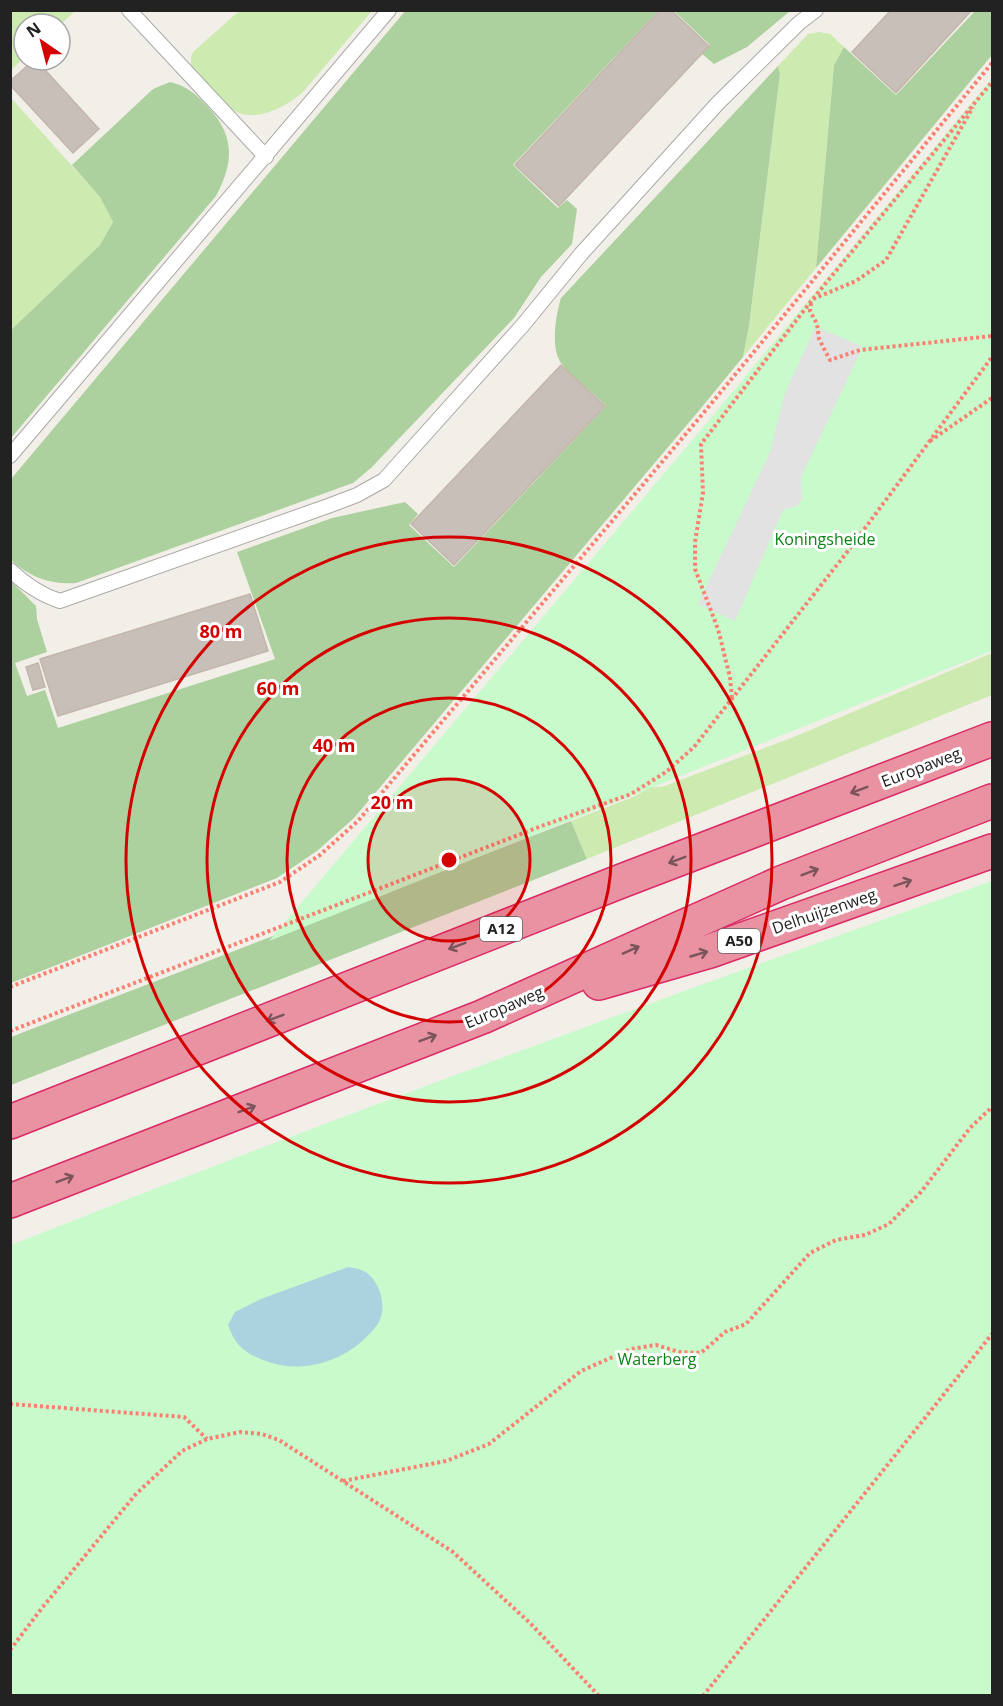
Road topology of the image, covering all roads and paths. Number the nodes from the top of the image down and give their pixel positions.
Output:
1 (129, 10) edge
2 (389, 10) edge
3 (816, 10) edge
4 (993, 63) edge
5 (993, 82) edge
6 (978, 99) junction
7 (266, 157) junction
8 (812, 300) junction
9 (993, 336) edge
10 (993, 357) edge
11 (993, 398) edge
12 (927, 443) junction
13 (10, 456) edge
14 (10, 570) edge
15 (732, 699) junction
16 (993, 739) edge
17 (993, 801) edge
18 (993, 851) edge
19 (10, 987) edge
20 (482, 1017) junction
21 (10, 1031) edge
22 (993, 1107) edge
23 (10, 1122) edge
24 (10, 1201) edge
25 (993, 1334) edge
26 (10, 1404) edge
27 (207, 1439) junction
28 (343, 1481) junction
29 (10, 1650) edge
30 (599, 1695) edge
31 (703, 1695) edge

1 - 7 lane
2 - 7 lane
3 - 14 lane
4 - 19 path
5 - 6 path
6 - 8 path
6 - 8 path
7 - 13 lane
8 - 9 path
8 - 15 path
10 - 12 path
11 - 12 path
12 - 15 path
15 - 21 path
16 -> 23 highway, Europaweg / A12
20 -> 17 highway, Europaweg
20 -> 18 highway, Delhuijzenweg / A50
24 -> 20 highway, Europaweg
22 - 28 path
25 - 31 path
26 - 27 path
27 - 28 path
27 - 29 path
28 - 30 path

